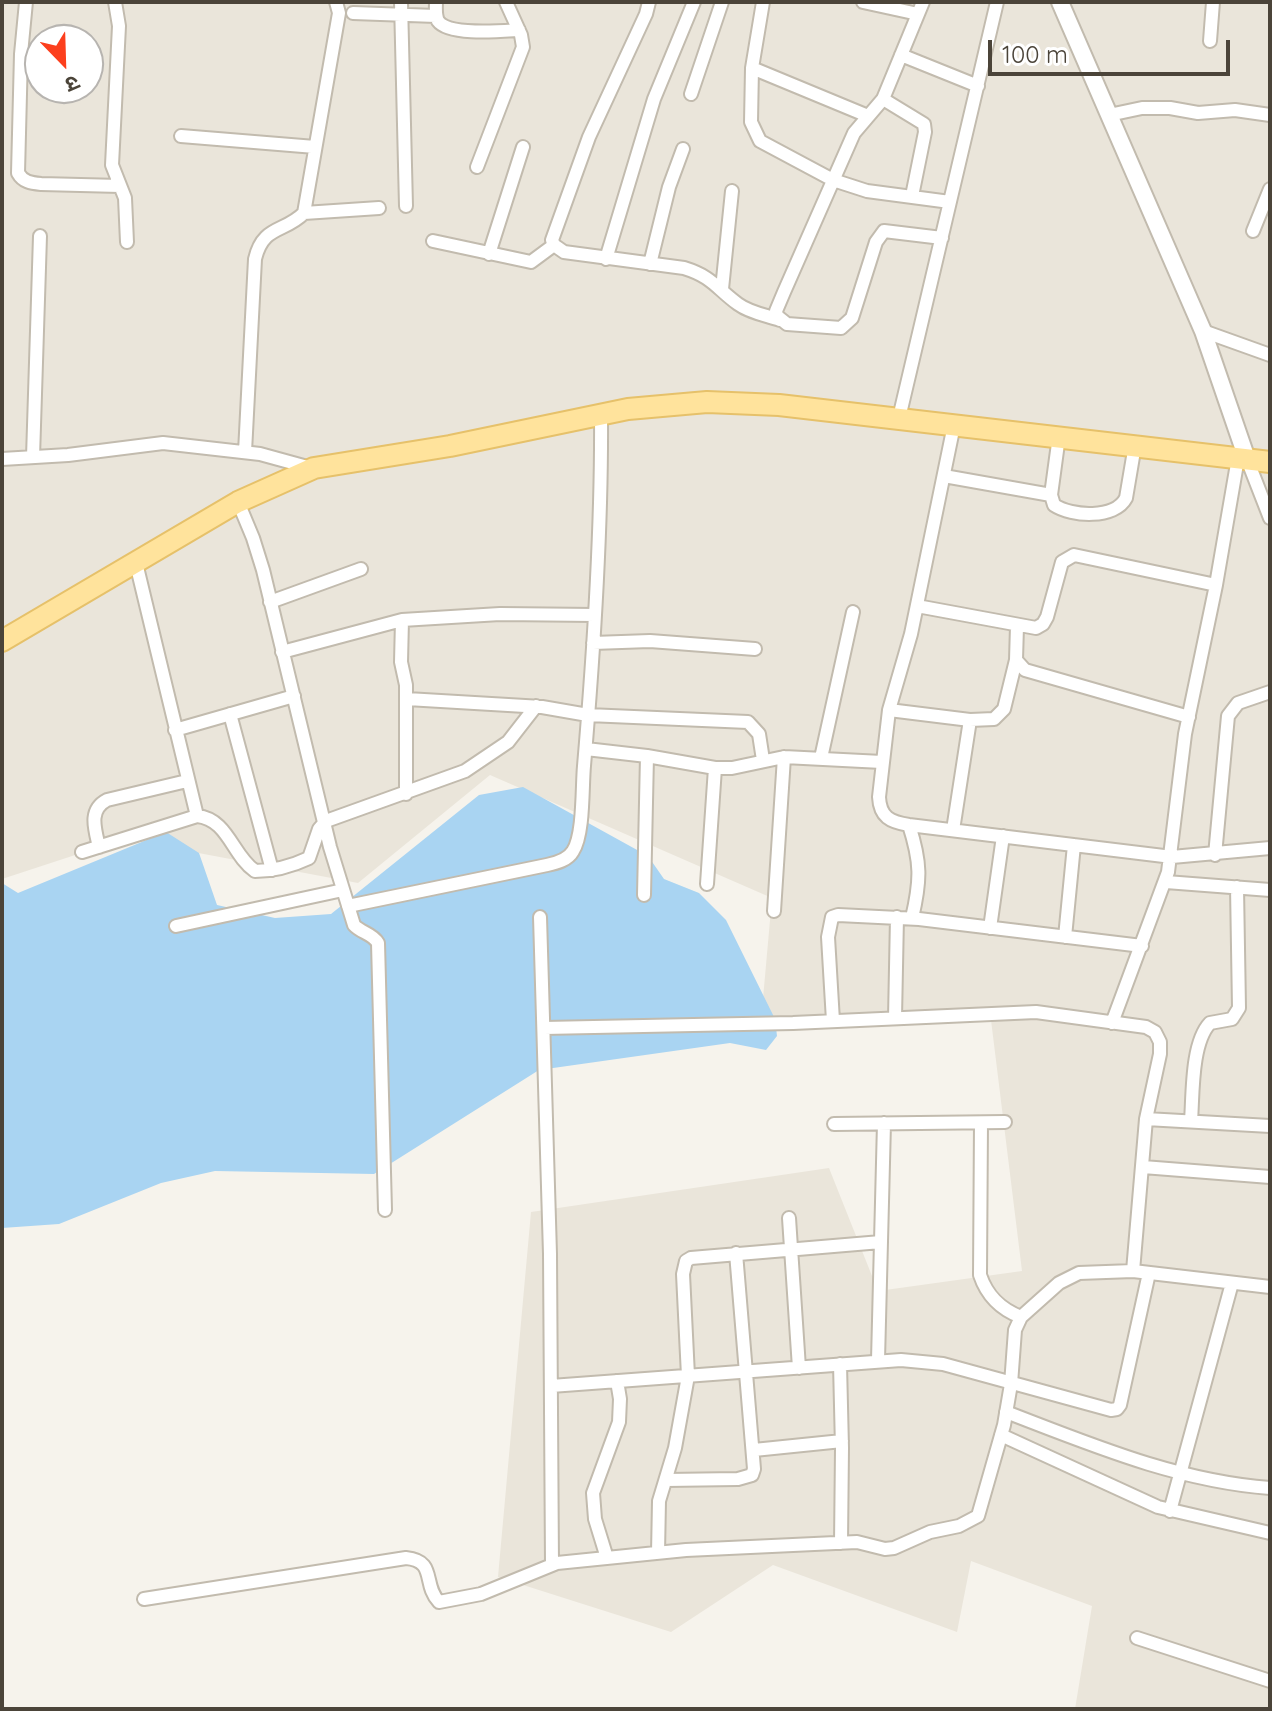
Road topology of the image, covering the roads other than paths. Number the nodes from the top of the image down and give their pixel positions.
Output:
1 (26, 2) edge
2 (115, 2) edge
3 (336, 2) edge
4 (436, 2) edge
5 (506, 2) edge
6 (649, 2) edge
7 (694, 2) edge
8 (722, 2) edge
9 (763, 2) edge
10 (863, 2) edge
11 (997, 2) edge
12 (1060, 2) edge
13 (1213, 2) edge
14 (401, 8) edge
15 (920, 8) edge
16 (353, 13) dead end
17 (436, 16) junction
18 (519, 30) junction
19 (1210, 41) dead end
20 (901, 55) junction
21 (752, 68) junction
22 (978, 86) junction
23 (691, 94) dead end
24 (883, 99) junction
25 (1109, 115) junction
26 (1270, 115) edge
27 (868, 116) junction
28 (181, 136) dead end
29 (315, 147) junction
30 (523, 147) dead end
31 (683, 149) dead end
32 (477, 167) dead end
33 (833, 180) junction
34 (120, 186) junction
35 (1270, 189) edge
36 (732, 191) dead end
37 (912, 196) junction
38 (950, 202) junction
39 (406, 206) dead end
40 (379, 208) dead end
41 (304, 213) junction
42 (1253, 231) dead end
43 (40, 236) dead end
44 (942, 238) junction
45 (433, 241) dead end
46 (127, 242) dead end
47 (554, 245) junction
48 (489, 254) junction
49 (606, 259) junction
50 (650, 264) junction
51 (722, 289) junction
52 (780, 320) junction
53 (1203, 331) junction
54 (1270, 355) edge
55 (601, 414) junction
56 (899, 418) junction
57 (954, 425) junction
58 (1059, 436) junction
59 (1135, 445) junction
60 (245, 452) junction
61 (33, 457) junction
62 (1242, 458) junction
63 (2, 459) edge
64 (1270, 462) edge
65 (314, 468) junction
66 (944, 476) junction
67 (1051, 495) junction
68 (238, 502) junction
69 (1270, 518) edge
70 (136, 563) junction
71 (361, 569) dead end
72 (1216, 585) junction
73 (270, 602) junction
74 (917, 606) junction
75 (853, 612) dead end
76 (595, 615) junction
77 (402, 620) junction
78 (1017, 626) junction
79 (2, 641) edge
80 (593, 643) junction
81 (755, 649) dead end
82 (282, 652) junction
83 (1016, 660) junction
84 (1270, 692) edge
85 (294, 696) junction
86 (407, 699) junction
87 (536, 706) junction
88 (889, 710) junction
89 (230, 714) junction
90 (588, 715) junction
91 (1189, 717) junction
92 (970, 720) junction
93 (175, 730) junction
94 (586, 749) junction
95 (647, 756) junction
96 (784, 757) junction
97 (821, 758) junction
98 (763, 760) junction
99 (882, 762) junction
100 (715, 768) junction
101 (187, 781) junction
102 (406, 794) junction
103 (197, 816) junction
104 (326, 821) junction
105 (909, 825) junction
106 (953, 830) junction
107 (1003, 836) junction
108 (1074, 845) junction
109 (99, 847) junction
110 (1270, 848) edge
111 (82, 852) dead end
112 (1215, 855) junction
113 (1172, 857) junction
114 (272, 870) junction
115 (1166, 882) junction
116 (707, 884) dead end
117 (1237, 887) junction
118 (343, 890) junction
119 (1270, 890) edge
120 (644, 895) dead end
121 (348, 906) junction
122 (774, 911) dead end
123 (540, 917) dead end
124 (897, 917) junction
125 (912, 918) junction
126 (176, 926) dead end
127 (990, 928) junction
128 (1065, 937) junction
129 (1142, 946) junction
130 (895, 1018) junction
131 (833, 1021) junction
132 (1112, 1023) junction
133 (544, 1028) junction
134 (1146, 1119) junction
135 (1191, 1121) junction
136 (1005, 1122) dead end
137 (884, 1123) junction
138 (981, 1123) junction
139 (834, 1124) dead end
140 (1270, 1126) edge
141 (1143, 1167) junction
142 (1270, 1177) edge
143 (385, 1210) dead end
144 (789, 1218) dead end
145 (881, 1242) junction
146 (791, 1248) junction
147 (736, 1253) junction
148 (1133, 1271) junction
149 (1149, 1273) junction
150 (1232, 1283) junction
151 (1270, 1287) edge
152 (1021, 1317) junction
153 (878, 1360) junction
154 (840, 1364) junction
155 (799, 1368) junction
156 (748, 1372) junction
157 (688, 1376) junction
158 (617, 1381) junction
159 (1011, 1384) junction
160 (551, 1386) junction
161 (1006, 1412) junction
162 (1001, 1435) junction
163 (842, 1441) junction
164 (754, 1450) junction
165 (1180, 1473) junction
166 (666, 1480) junction
167 (1270, 1488) edge
168 (1170, 1511) junction
169 (1270, 1533) edge
170 (841, 1543) junction
171 (658, 1553) junction
172 (607, 1558) junction
173 (552, 1565) junction
174 (144, 1599) dead end
175 (1137, 1638) dead end
176 (1270, 1681) edge

1 - 34 street
2 - 34 street
3 - 29 street
4 - 17 street
5 - 18 street
6 - 47 street
7 - 49 street
8 - 23 street
9 - 21 street
10 - 15 street
11 - 22 street
12 - 25 street
13 - 19 street
14 - 16 street
14 - 17 street
14 - 39 street
15 - 20 street
17 - 18 street
18 - 32 street
20 - 22 street
20 - 24 street
21 - 27 street
21 - 33 street
22 - 38 street
24 - 27 street
24 - 37 street
25 - 26 street
25 - 53 street
27 - 33 street
28 - 29 street
29 - 41 street
30 - 48 street
31 - 50 street
33 - 37 street
33 - 52 street
34 - 46 street
35 - 42 street
36 - 51 street
37 - 38 street
38 - 44 street
40 - 41 street
41 - 60 street
43 - 61 street
44 - 52 street
44 - 56 street
45 - 48 street
47 - 48 street
47 - 49 street
49 - 50 street
50 - 51 street
51 - 52 street
53 - 54 street
53 - 62 street
55 - 56 main road
55 - 65 main road
55 - 76 street
56 - 57 main road
57 - 58 main road
57 - 66 street
58 - 59 main road
58 - 67 street
59 - 62 main road
59 - 67 street
60 - 61 street
60 - 65 street
61 - 63 street
62 - 64 main road
62 - 69 street
62 - 72 street
65 - 68 main road
66 - 67 street
66 - 74 street
68 - 70 main road
68 - 73 street
70 - 79 main road
70 - 93 street
71 - 73 street
72 - 78 street
72 - 91 street
73 - 82 street
74 - 78 street
74 - 88 street
75 - 97 street
76 - 77 street
76 - 80 street
77 - 82 street
77 - 86 street
78 - 83 street
80 - 81 street
80 - 90 street
82 - 85 street
83 - 91 street
83 - 92 street
84 - 112 street
85 - 89 street
85 - 104 street
86 - 87 street
86 - 102 street
87 - 90 street
87 - 102 street
88 - 92 street
88 - 99 street
89 - 93 street
89 - 114 street
90 - 94 street
90 - 98 street
91 - 113 street
92 - 106 street
93 - 101 street
94 - 95 street
94 - 121 street
95 - 100 street
95 - 120 street
96 - 97 street
96 - 98 street
96 - 122 street
97 - 99 street
98 - 100 street
99 - 105 street
100 - 116 street
101 - 103 street
101 - 109 street
102 - 104 street
103 - 109 street
103 - 114 street
104 - 114 street
104 - 118 street
105 - 106 street
105 - 125 street
106 - 107 street
107 - 108 street
107 - 127 street
108 - 113 street
108 - 128 street
109 - 111 street
110 - 112 street
112 - 113 street
113 - 115 street
115 - 117 street
115 - 129 street
117 - 119 street
117 - 135 street
118 - 121 street
118 - 126 street
121 - 143 street
123 - 133 street
124 - 125 street
124 - 130 street
124 - 131 street
125 - 127 street
127 - 128 street
128 - 129 street
129 - 132 street
130 - 131 street
130 - 132 street
131 - 133 street
132 - 134 street
133 - 160 street
134 - 135 street
134 - 141 street
135 - 140 street
136 - 138 street
137 - 138 street
137 - 139 street
137 - 145 street
138 - 152 street
141 - 142 street
141 - 148 street
144 - 146 street
145 - 146 street
145 - 153 street
146 - 147 street
146 - 155 street
147 - 156 street
147 - 157 street
148 - 149 street
148 - 152 street
149 - 150 street
149 - 159 street
150 - 151 street
150 - 165 street
152 - 159 street
153 - 154 street
153 - 159 street
154 - 155 street
154 - 163 street
155 - 156 street
156 - 157 street
156 - 164 street
157 - 158 street
157 - 166 street
158 - 160 street
158 - 172 street
159 - 161 street
160 - 173 street
161 - 162 street
161 - 165 street
162 - 168 street
162 - 170 street
163 - 164 street
163 - 170 street
164 - 166 street
165 - 167 street
165 - 168 street
166 - 171 street
168 - 169 street
170 - 171 street
171 - 172 street
172 - 173 street
173 - 174 street
175 - 176 street

